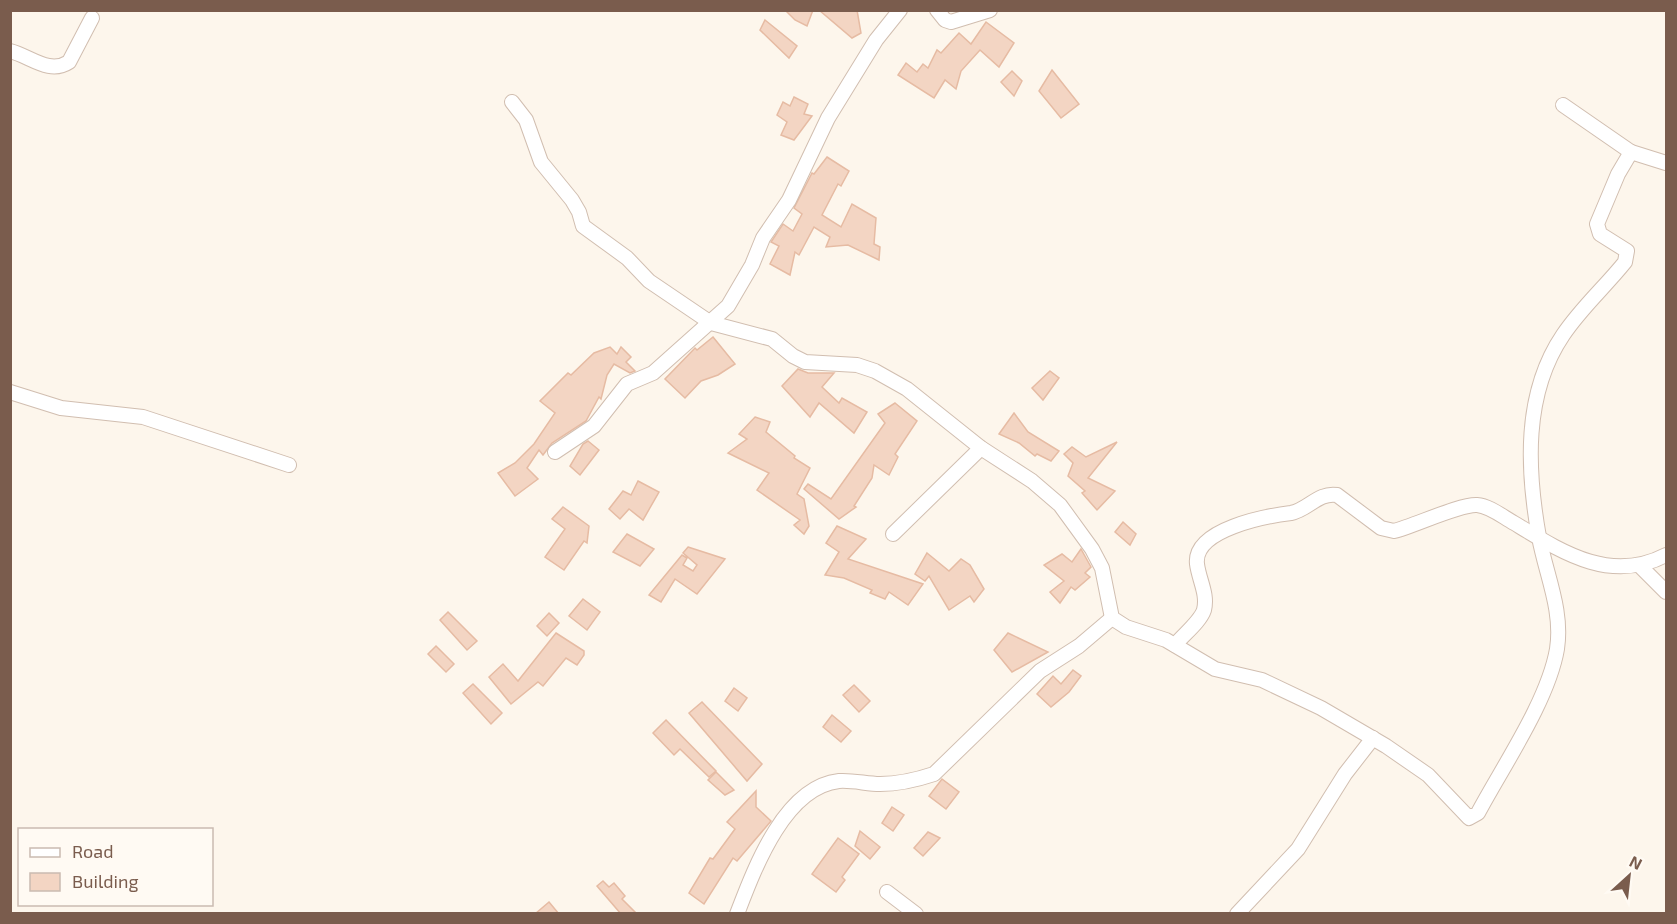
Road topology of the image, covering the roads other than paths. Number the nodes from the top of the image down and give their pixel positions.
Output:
1 (900, 10) edge
2 (937, 10) edge
3 (990, 10) edge
4 (92, 18) dead end
5 (10, 51) edge
6 (512, 102) dead end
7 (1563, 105) dead end
8 (1631, 152) junction
9 (1666, 163) edge
10 (711, 323) junction
11 (10, 392) edge
12 (981, 448) junction
13 (555, 452) dead end
14 (289, 465) dead end
15 (893, 534) dead end
16 (1540, 539) junction
17 (1666, 555) edge
18 (1639, 565) junction
19 (1666, 592) edge
20 (1113, 618) junction
21 (1175, 645) junction
22 (1373, 738) junction
23 (887, 892) dead end
24 (737, 914) edge
25 (916, 914) edge
26 (1237, 914) edge

1 - 10 street
2 - 3 street
4 - 5 street
6 - 10 street
7 - 8 street
8 - 9 street
8 - 16 street
10 - 12 street
10 - 13 street
11 - 14 street
12 - 15 street
12 - 20 street
16 - 18 street
16 - 21 street
16 - 22 street
17 - 18 street
18 - 19 street
20 - 21 street
20 - 24 street
21 - 22 street
22 - 26 street
23 - 25 street

